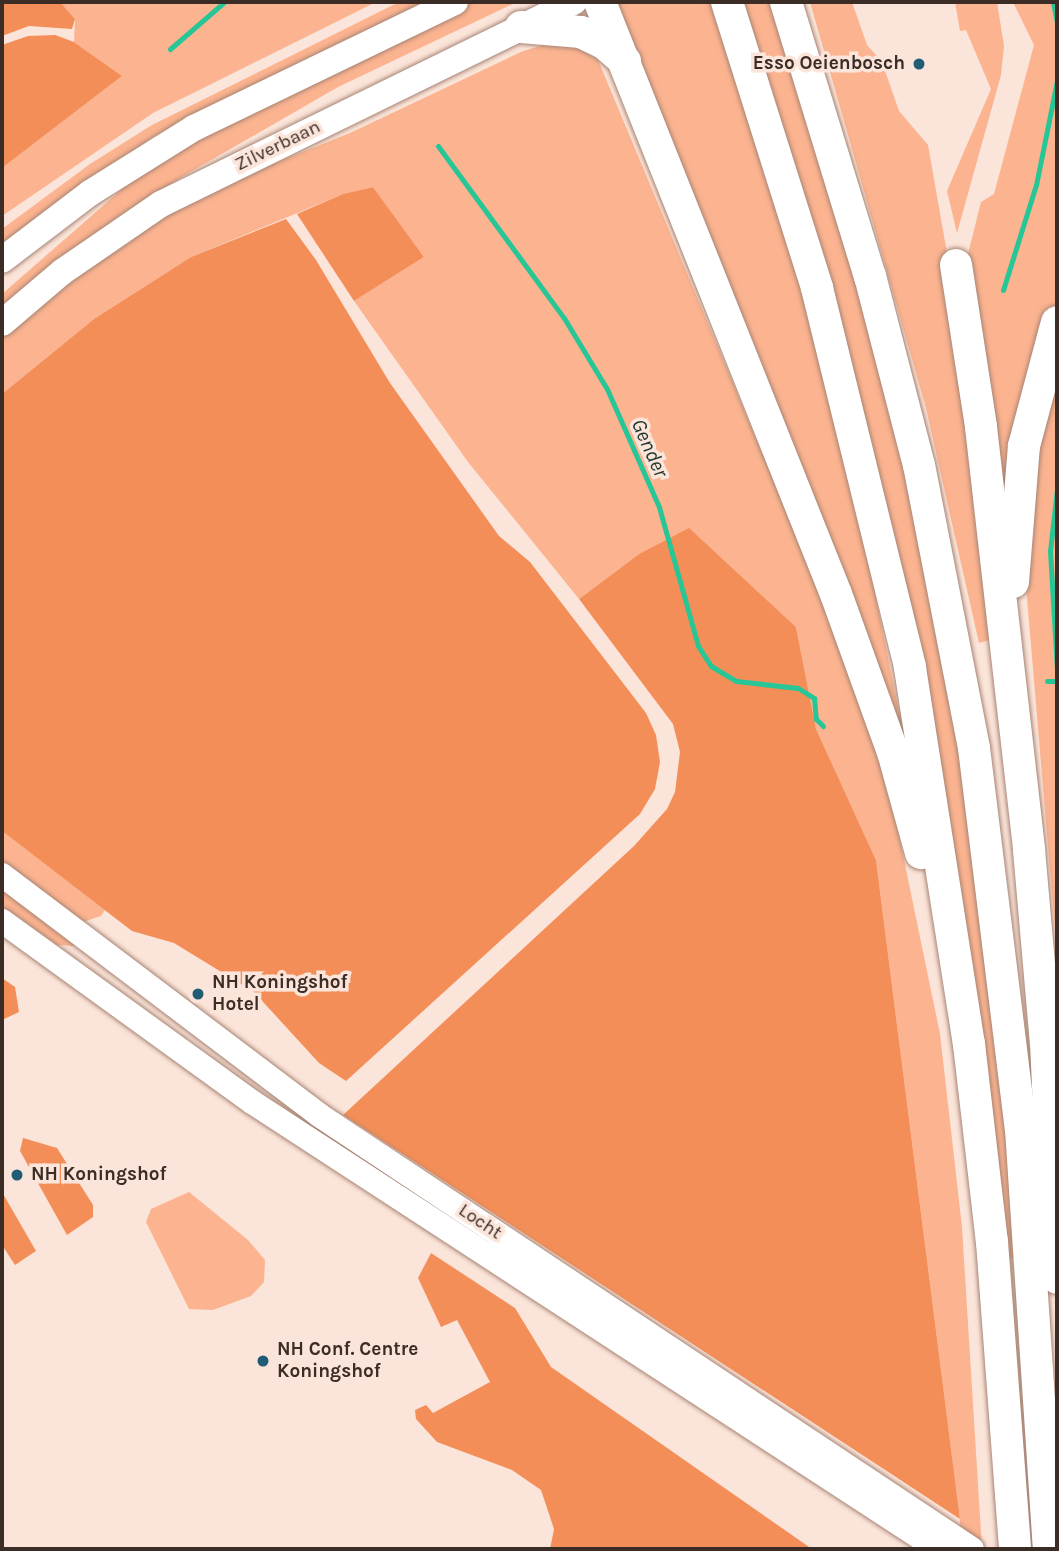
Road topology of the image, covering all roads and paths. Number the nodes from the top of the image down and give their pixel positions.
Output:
1 (455, 2) edge
2 (574, 2) edge
3 (600, 2) edge
4 (727, 2) edge
5 (786, 2) edge
6 (521, 27) junction
7 (625, 61) junction
8 (2, 260) edge
9 (956, 265) dead end
10 (1057, 322) edge
11 (2, 323) edge
12 (1016, 734) junction
13 (2, 875) edge
14 (2, 921) edge
15 (969, 1044) junction
16 (1057, 1278) edge
17 (1057, 1406) edge
18 (929, 1535) edge
19 (1049, 1538) edge
20 (972, 1549) edge
21 (1015, 1549) edge

1 - 8 main road
2 - 6 main road, Zilverbaan
3 - 7 highway
4 - 15 highway
5 - 19 highway
6 - 7 highway
6 - 11 main road, Zilverbaan
7 - 15 highway
9 - 12 highway
10 - 12 highway
12 - 16 highway
13 - 18 main road, Locht
14 - 18 main road, Locht
15 - 21 highway
17 - 19 highway
18 - 20 main road, Locht

